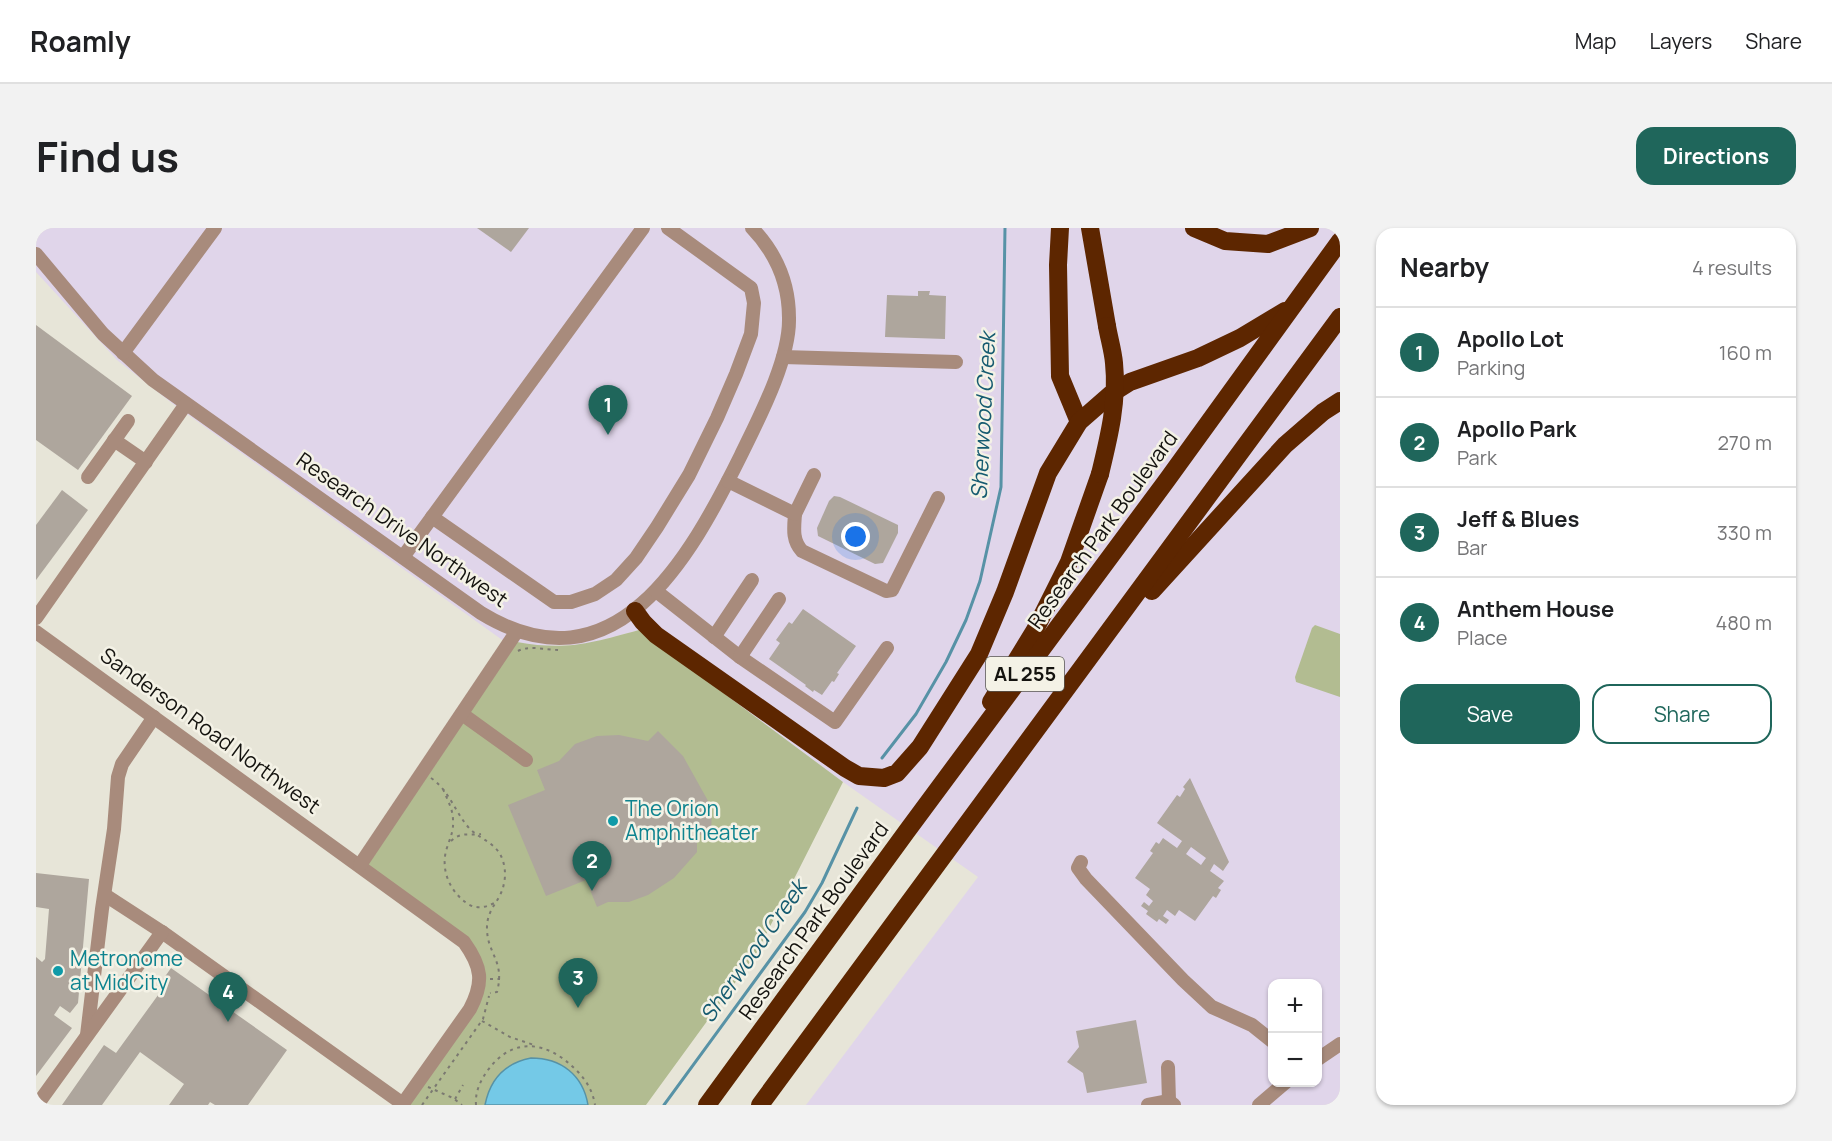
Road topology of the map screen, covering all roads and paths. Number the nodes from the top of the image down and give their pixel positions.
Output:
1 (215, 228) edge
2 (643, 228) edge
3 (668, 228) edge
4 (752, 228) edge
5 (1060, 228) edge
6 (1090, 228) edge
7 (1194, 228) edge
8 (1310, 228) edge
9 (1340, 241) edge
10 (36, 254) edge
11 (1292, 307) junction
12 (1340, 317) edge
13 (123, 353) junction
14 (783, 357) junction
15 (956, 362) dead end
16 (1340, 401) edge
17 (186, 404) junction
18 (128, 421) dead end
19 (1079, 422) junction
20 (114, 440) junction
21 (146, 462) junction
22 (814, 475) dead end
23 (88, 477) dead end
24 (728, 481) junction
25 (938, 498) dead end
26 (795, 514) junction
27 (432, 516) junction
28 (403, 557) junction
29 (753, 580) dead end
30 (656, 591) junction
31 (779, 599) dead end
32 (635, 611) junction
33 (36, 618) edge
34 (517, 631) junction
35 (36, 632) edge
36 (714, 637) junction
37 (887, 648) dead end
38 (564, 650) dead end
39 (514, 654) dead end
40 (741, 657) junction
41 (1086, 663) junction
42 (462, 714) junction
43 (154, 717) junction
44 (526, 760) dead end
45 (429, 776) dead end
46 (944, 782) junction
47 (439, 784) junction
48 (480, 835) junction
49 (449, 843) junction
50 (1081, 862) dead end
51 (360, 865) junction
52 (1105, 879) dead end
53 (1097, 890) junction
54 (105, 895) junction
55 (496, 902) junction
56 (162, 932) junction
57 (495, 954) junction
58 (485, 960) dead end
59 (489, 969) dead end
60 (500, 979) junction
61 (482, 1021) junction
62 (87, 1035) junction
63 (1268, 1038) edge
64 (1340, 1044) edge
65 (539, 1046) junction
66 (1322, 1056) edge
67 (1168, 1067) dead end
68 (463, 1085) dead end
69 (1281, 1087) edge
70 (455, 1099) dead end
71 (1172, 1103) edge
72 (402, 1104) edge
73 (37, 1105) edge
74 (422, 1105) edge
75 (476, 1105) edge
76 (595, 1105) edge
77 (707, 1105) edge
78 (760, 1105) edge
79 (1148, 1105) edge
80 (1259, 1105) edge

1 - 13 street
2 - 27 street
3 - 27 street
4 - 14 street, Research Drive Northwest
5 - 19 highway
6 - 46 highway, bridge
7 - 8 highway
9 - 11 highway, Research Park Boulevard / AL 255
10 - 13 street, Research Drive Northwest
11 - 19 highway
11 - 46 highway, Research Park Boulevard / AL 255
12 - 41 highway, AL 255
13 - 17 street, Research Drive Northwest
14 - 15 street
14 - 24 street, Research Drive Northwest
16 - 41 highway
17 - 21 street
17 - 28 street, Research Drive Northwest
18 - 20 street
19 - 32 highway
20 - 21 street
20 - 23 street
21 - 33 street
22 - 26 street
24 - 26 street
24 - 30 street, Research Drive Northwest
25 - 26 street
27 - 28 street
28 - 34 street, Research Drive Northwest
29 - 36 street
30 - 32 street, Research Drive Northwest
30 - 36 street
31 - 40 street
32 - 34 street, Research Drive Northwest
34 - 42 street
35 - 43 street, Sanderson Road Northwest
36 - 40 street
37 - 40 street
38 - 39 path
41 - 78 highway, AL 255
42 - 44 street
42 - 51 street
43 - 51 street, Sanderson Road Northwest
43 - 54 street
45 - 47 path
46 - 77 highway, Research Park Boulevard / AL 255
47 - 48 path
47 - 49 path
48 - 49 path
48 - 55 path
49 - 55 path
50 - 53 street
51 - 72 street, Sanderson Road Northwest
52 - 53 street
53 - 63 street
54 - 56 street
54 - 62 street
55 - 57 path
56 - 62 street
56 - 72 street
57 - 58 path
57 - 60 path
59 - 60 path
60 - 61 path
61 - 65 path
61 - 74 path
62 - 73 street
64 - 66 street
65 - 75 path
65 - 76 path
67 - 71 street
68 - 70 path
69 - 80 street
71 - 79 street

